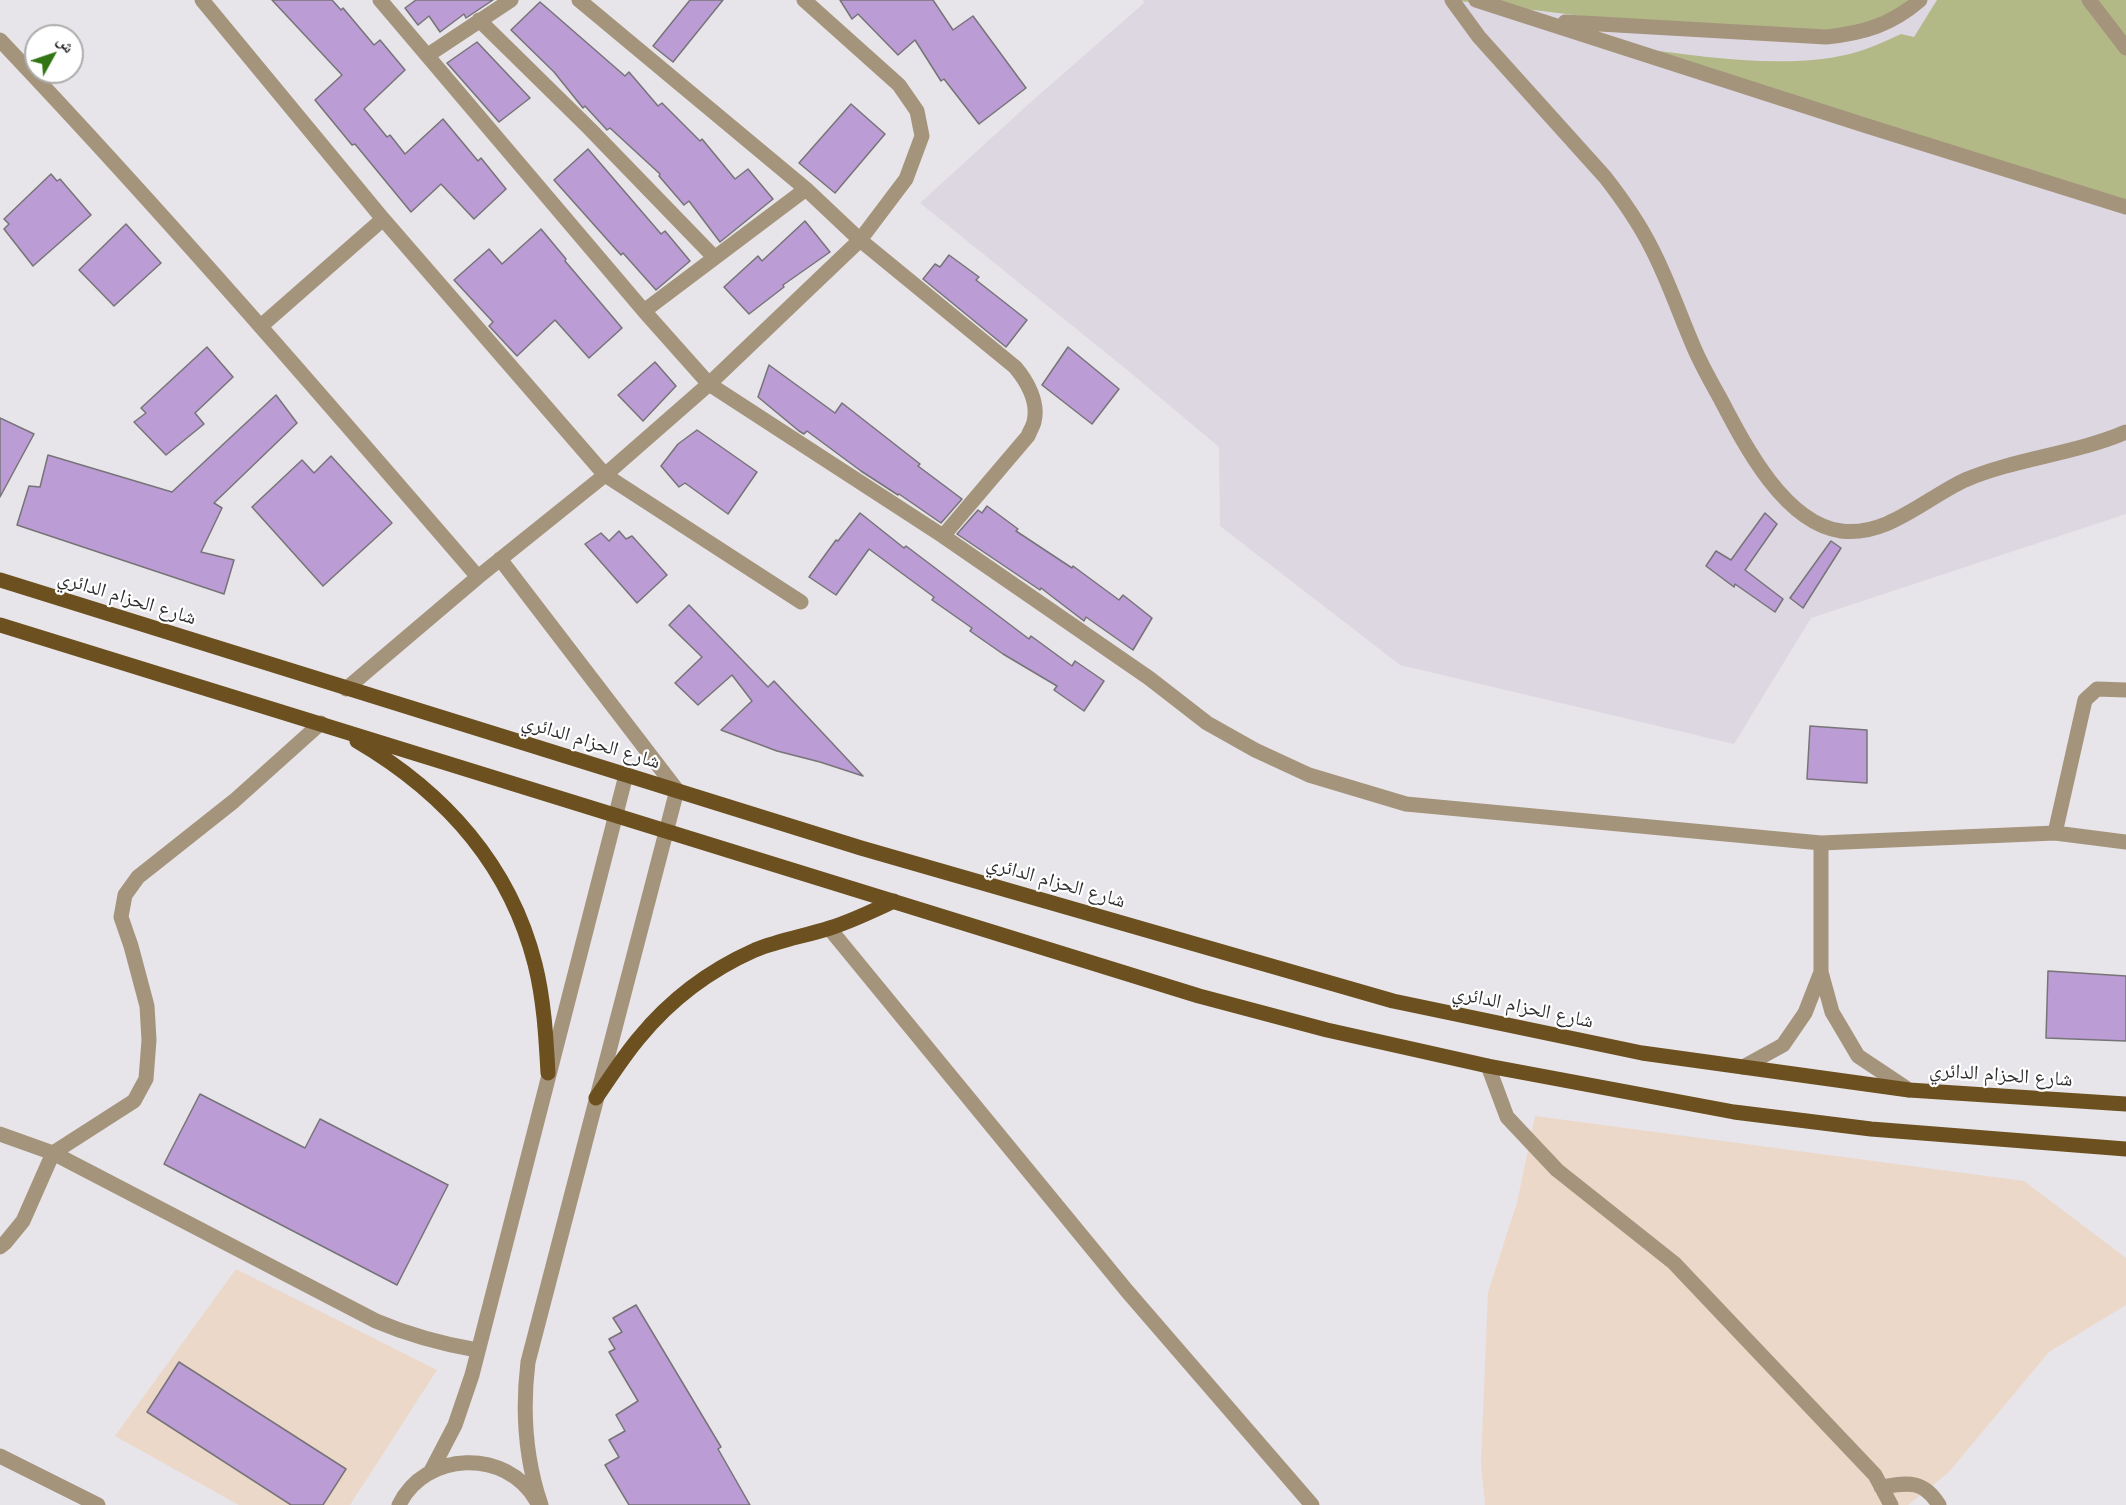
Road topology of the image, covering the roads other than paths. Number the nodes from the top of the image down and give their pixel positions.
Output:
1 (202, 0) edge
2 (380, 0) edge
3 (511, 0) edge
4 (579, 0) edge
5 (804, 0) edge
6 (1452, 0) edge
7 (1476, 0) edge
8 (1920, 0) edge
9 (2090, 0) edge
10 (479, 20) junction
11 (1544, 20) junction
12 (0, 39) edge
13 (2126, 48) edge
14 (428, 55) junction
15 (806, 189) junction
16 (2126, 207) edge
17 (383, 219) junction
18 (860, 240) junction
19 (714, 257) junction
20 (644, 311) junction
21 (261, 326) junction
22 (710, 384) junction
23 (2126, 432) edge
24 (605, 475) junction
25 (943, 536) junction
26 (500, 559) junction
27 (478, 577) junction
28 (0, 580) edge
29 (801, 602) dead end
30 (0, 625) edge
31 (346, 689) junction
32 (2126, 690) edge
33 (327, 725) junction
34 (626, 774) junction
35 (677, 790) junction
36 (615, 815) junction
37 (666, 831) junction
38 (2055, 833) junction
39 (2126, 842) edge
40 (1821, 843) junction
41 (894, 902) junction
42 (829, 928) junction
43 (1821, 972) junction
44 (1488, 1066) junction
45 (1743, 1067) junction
46 (548, 1073) junction
47 (1909, 1090) junction
48 (596, 1098) junction
49 (2126, 1104) edge
50 (0, 1134) edge
51 (2126, 1149) edge
52 (53, 1153) junction
53 (0, 1247) edge
54 (477, 1350) junction
55 (0, 1456) edge
56 (431, 1471) junction
57 (1881, 1487) junction
58 (98, 1505) edge
59 (399, 1505) edge
60 (540, 1505) edge
61 (1312, 1505) edge
62 (1891, 1505) edge
63 (1939, 1505) edge

1 - 17 street
2 - 14 street
3 - 10 street
4 - 15 street
5 - 18 street
6 - 23 street
7 - 11 street
8 - 11 street
9 - 13 street
10 - 14 street
10 - 19 street
11 - 16 street
12 - 21 street
14 - 20 street
15 - 18 street
15 - 19 street
17 - 21 street
17 - 24 street
18 - 22 street
18 - 25 street
19 - 20 street
20 - 22 street
21 - 27 street
22 - 24 street
22 - 25 street
24 - 26 street
24 - 29 street
25 - 40 street
26 - 27 street
26 - 35 street
27 - 31 street
28 - 31 main road, شارع الحزام الدائري
30 - 33 main road
31 - 34 main road, شارع الحزام الدائري
32 - 38 street
33 - 36 main road
33 - 46 main road
33 - 52 street
34 - 35 main road, شارع الحزام الدائري
34 - 36 street
35 - 37 street
35 - 45 main road, شارع الحزام الدائري
36 - 37 main road
36 - 46 street
37 - 41 main road
37 - 48 street
38 - 39 street
38 - 40 street
40 - 43 street
41 - 42 main road
41 - 44 main road
42 - 48 main road
42 - 61 street
43 - 45 street
43 - 47 street
44 - 51 main road
44 - 57 street
45 - 47 main road, شارع الحزام الدائري
46 - 54 street
47 - 49 main road, شارع الحزام الدائري
48 - 60 street
50 - 52 street
52 - 53 street
52 - 54 street
54 - 56 street
55 - 58 street
56 - 59 street
56 - 60 street
57 - 62 street
57 - 63 street

